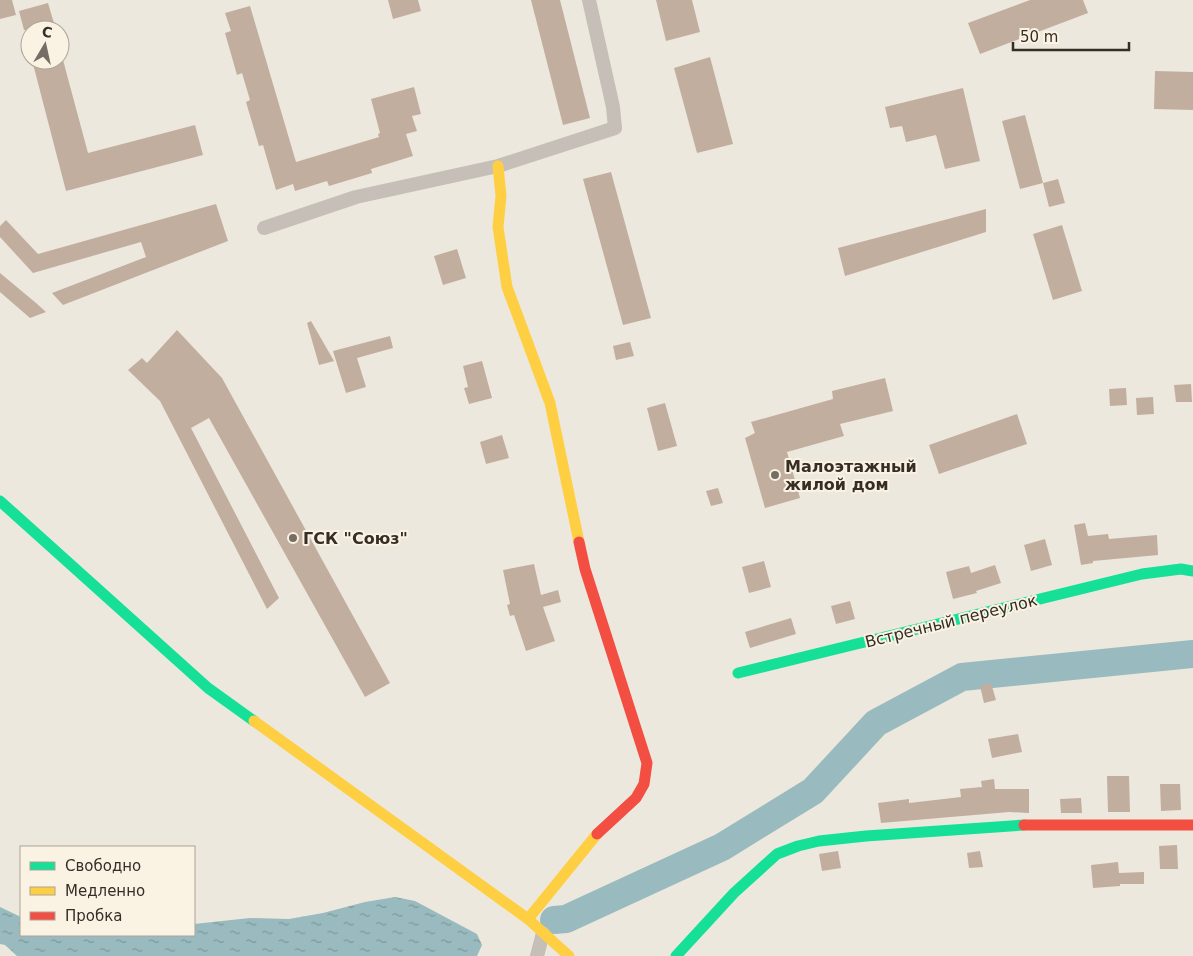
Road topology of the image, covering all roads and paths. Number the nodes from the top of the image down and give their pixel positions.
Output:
1 (589, 0) edge
2 (498, 166) junction
3 (264, 228) dead end
4 (0, 501) edge
5 (1193, 571) edge
6 (738, 673) dead end
7 (1193, 825) edge
8 (528, 919) junction
9 (543, 933) junction
10 (537, 956) edge
11 (569, 956) edge
12 (676, 956) edge

1 - 2 street
2 - 3 street
2 - 8 street
4 - 8 street
5 - 6 street, Встречный переулок
7 - 12 street
8 - 9 street
9 - 10 street
9 - 11 street

